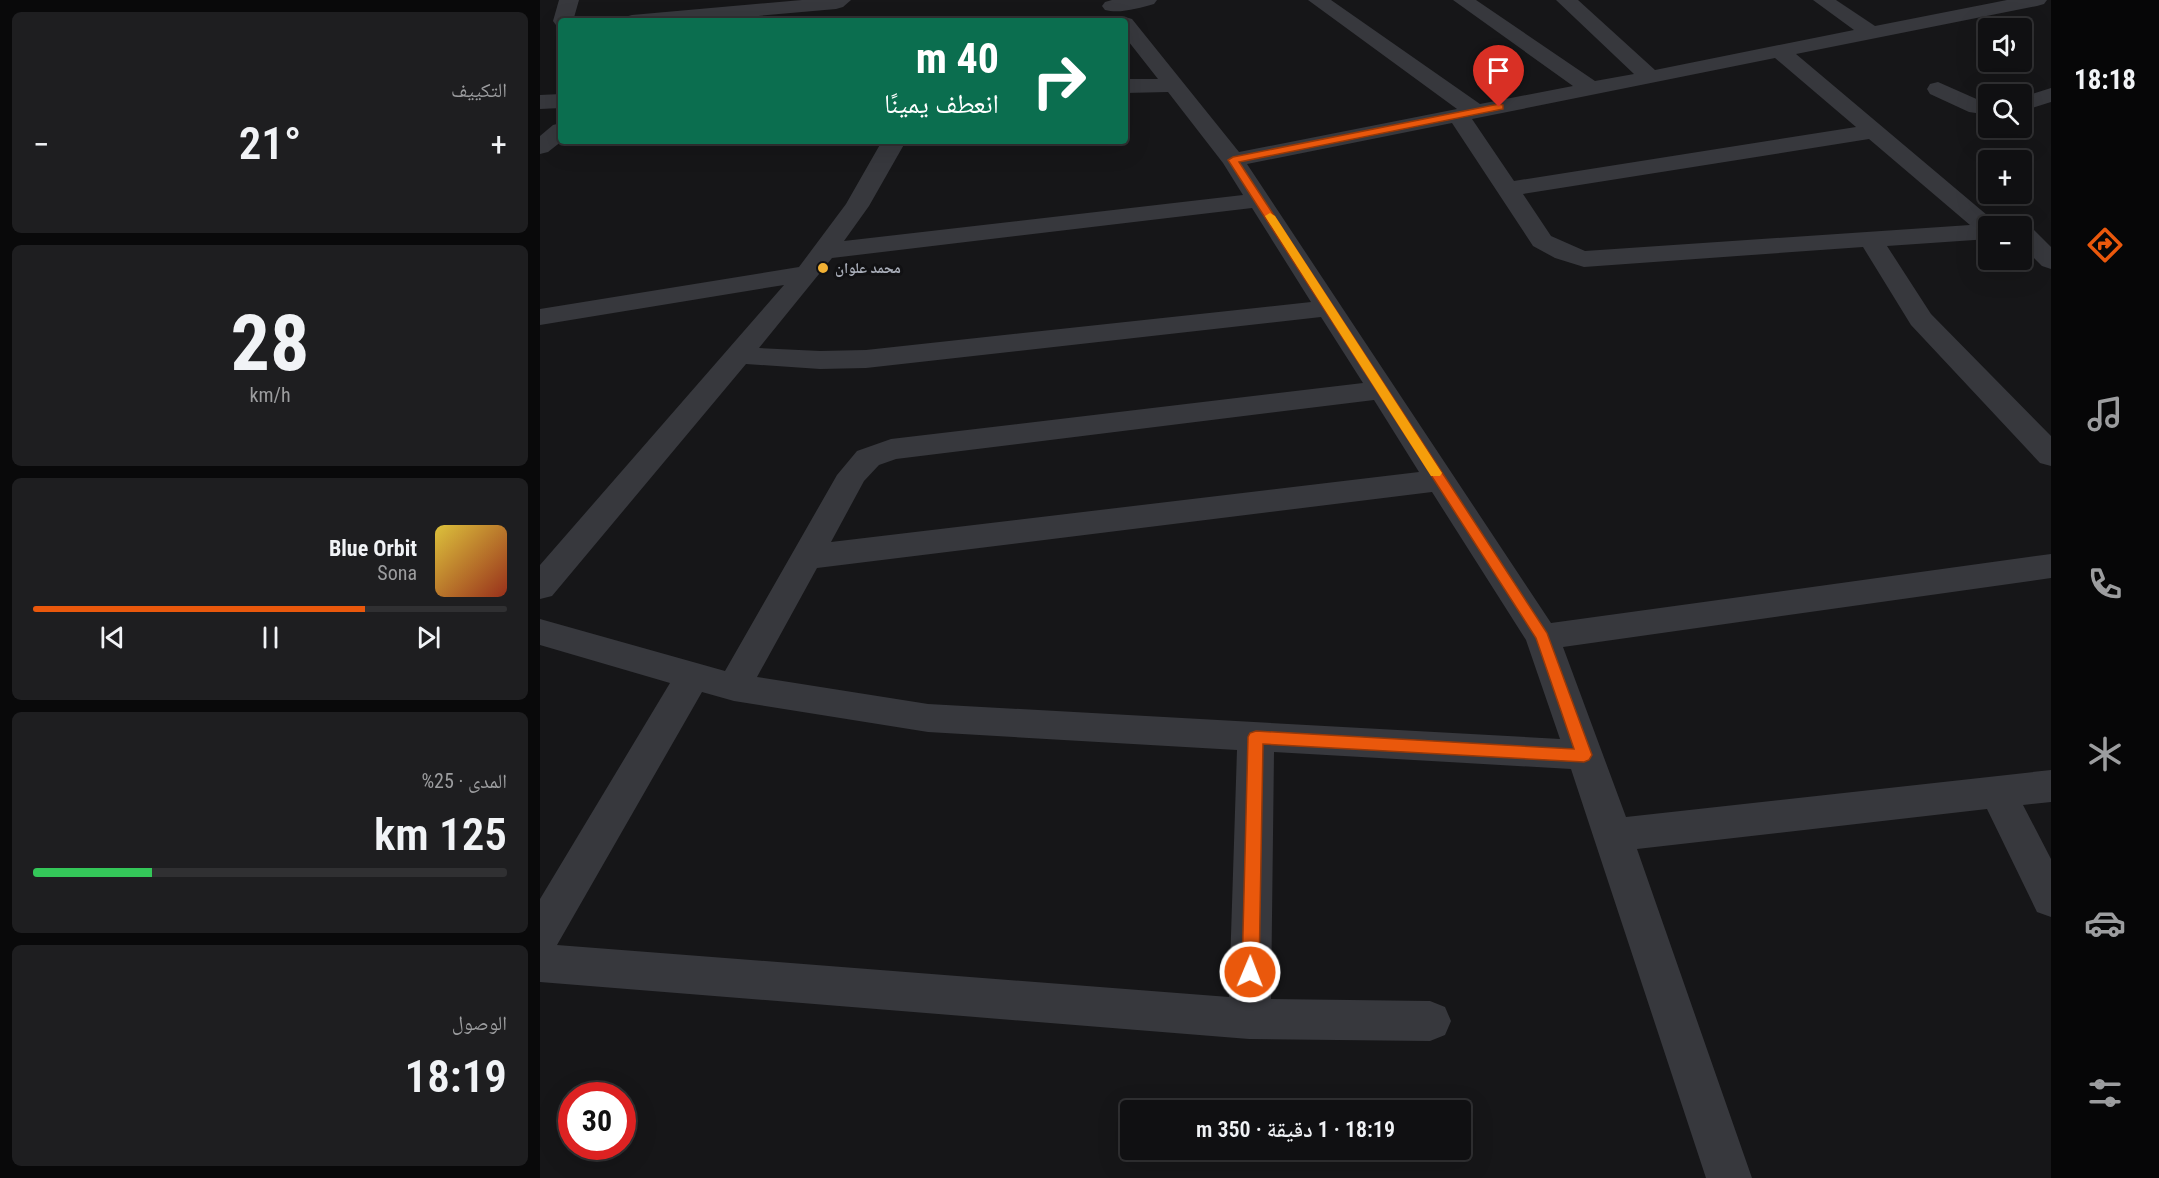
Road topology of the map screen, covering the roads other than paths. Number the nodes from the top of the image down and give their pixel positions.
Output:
1 (569, 0) edge
2 (841, 0) edge
3 (1147, 0) edge
4 (1318, 0) edge
5 (1463, 0) edge
6 (1566, 0) edge
7 (1823, 0) edge
8 (2037, 0) edge
9 (1982, 4) edge
10 (1117, 12) edge
11 (564, 18) edge
12 (666, 18) edge
13 (1128, 26) edge
14 (558, 27) edge
15 (540, 29) edge
16 (1871, 33) junction
17 (1779, 51) junction
18 (1650, 77) junction
19 (1174, 85) junction
20 (1128, 86) edge
21 (1592, 89) junction
22 (1938, 89) dead end
23 (2051, 95) edge
24 (558, 101) edge
25 (2032, 101) edge
26 (540, 102) edge
27 (1978, 107) edge
28 (1467, 114) junction
29 (1874, 131) junction
30 (558, 132) edge
31 (892, 144) edge
32 (540, 147) edge
33 (1233, 160) junction
34 (1507, 189) junction
35 (1259, 200) junction
36 (1978, 220) edge
37 (2051, 226) edge
38 (2032, 229) edge
39 (1978, 230) edge
40 (1870, 239) junction
41 (2032, 241) edge
42 (826, 251) junction
43 (2051, 261) edge
44 (808, 273) junction
45 (1329, 308) junction
46 (540, 317) edge
47 (739, 354) junction
48 (1382, 390) junction
49 (2051, 456) edge
50 (1440, 480) junction
51 (807, 556) junction
52 (2051, 566) edge
53 (540, 587) edge
54 (540, 632) edge
55 (1542, 637) junction
56 (692, 677) junction
57 (734, 687) junction
58 (1256, 737) junction
59 (1584, 755) junction
60 (2051, 786) edge
61 (1996, 791) junction
62 (1613, 835) junction
63 (2051, 899) edge
64 (540, 936) edge
65 (540, 963) edge
66 (1249, 1019) junction
67 (1430, 1021) dead end
68 (1729, 1178) edge

1 - 11 street
2 - 12 street
3 - 10 street
4 - 28 street
5 - 21 street
6 - 18 street
7 - 16 street
8 - 9 street
9 - 16 street
13 - 19 street
14 - 15 street
16 - 17 street
17 - 18 street
17 - 29 street
18 - 21 street
19 - 20 street
19 - 33 street
21 - 28 street
22 - 27 street
23 - 25 street
24 - 26 street
28 - 33 street
28 - 34 street
29 - 34 street
29 - 36 street
30 - 32 street
31 - 42 street
33 - 35 street
34 - 40 street
35 - 42 street
35 - 45 street
37 - 38 street
39 - 40 street
40 - 49 street
41 - 43 street
42 - 44 street
44 - 46 street
44 - 47 street
45 - 47 street
45 - 48 street
47 - 53 street
48 - 50 street
48 - 51 street
50 - 51 street
50 - 55 street
51 - 57 street
52 - 55 street
54 - 56 street
55 - 59 street
56 - 57 street
56 - 64 street
57 - 58 street
58 - 59 street
58 - 66 street
59 - 62 street
60 - 61 street
61 - 62 street
61 - 63 street
62 - 68 street
65 - 66 street
66 - 67 street

